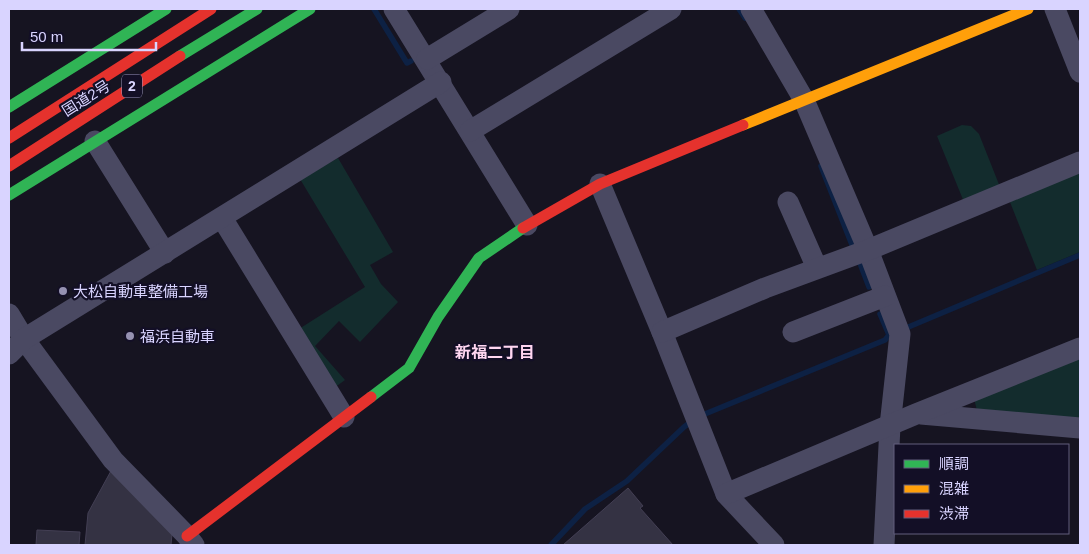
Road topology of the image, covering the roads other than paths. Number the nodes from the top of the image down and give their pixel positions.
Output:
1 (166, 9) edge
2 (211, 9) edge
3 (257, 9) edge
4 (310, 9) edge
5 (394, 9) edge
6 (509, 9) edge
7 (671, 9) edge
8 (751, 9) edge
9 (1028, 9) edge
10 (1055, 9) edge
11 (427, 59) junction
12 (1080, 72) edge
13 (440, 82) junction
14 (804, 100) junction
15 (9, 107) edge
16 (470, 131) junction
17 (9, 138) edge
18 (95, 141) junction
19 (1080, 162) edge
20 (9, 166) edge
21 (600, 184) junction
22 (9, 195) edge
23 (788, 202) dead end
24 (222, 218) junction
25 (527, 225) junction
26 (165, 253) junction
27 (860, 253) junction
28 (817, 268) junction
29 (885, 296) junction
30 (9, 314) edge
31 (662, 332) junction
32 (793, 332) dead end
33 (16, 347) edge
34 (1080, 348) edge
35 (916, 414) junction
36 (344, 417) junction
37 (890, 426) junction
38 (1080, 428) edge
39 (726, 494) junction
40 (190, 541) edge
41 (774, 545) edge
42 (884, 545) edge

1 - 15 main road
2 - 17 main road, 国道2号 / 2
3 - 20 main road, 国道2号 / 2
4 - 18 main road
5 - 11 street
6 - 11 street
7 - 16 street
8 - 14 street
9 - 14 main road
10 - 12 street
11 - 13 street
13 - 16 street
13 - 24 street
14 - 21 main road
14 - 27 street
16 - 25 street
18 - 22 main road
18 - 26 street
19 - 27 street
21 - 25 main road
21 - 31 street
23 - 28 street
24 - 26 street
24 - 36 street
25 - 36 main road
26 - 33 street
27 - 28 street
27 - 29 street
28 - 31 street
29 - 32 street
29 - 37 street
30 - 33 street
31 - 39 street
33 - 40 street
34 - 35 street
35 - 37 street
35 - 38 street
36 - 40 main road
37 - 39 street
37 - 42 street
39 - 41 street

